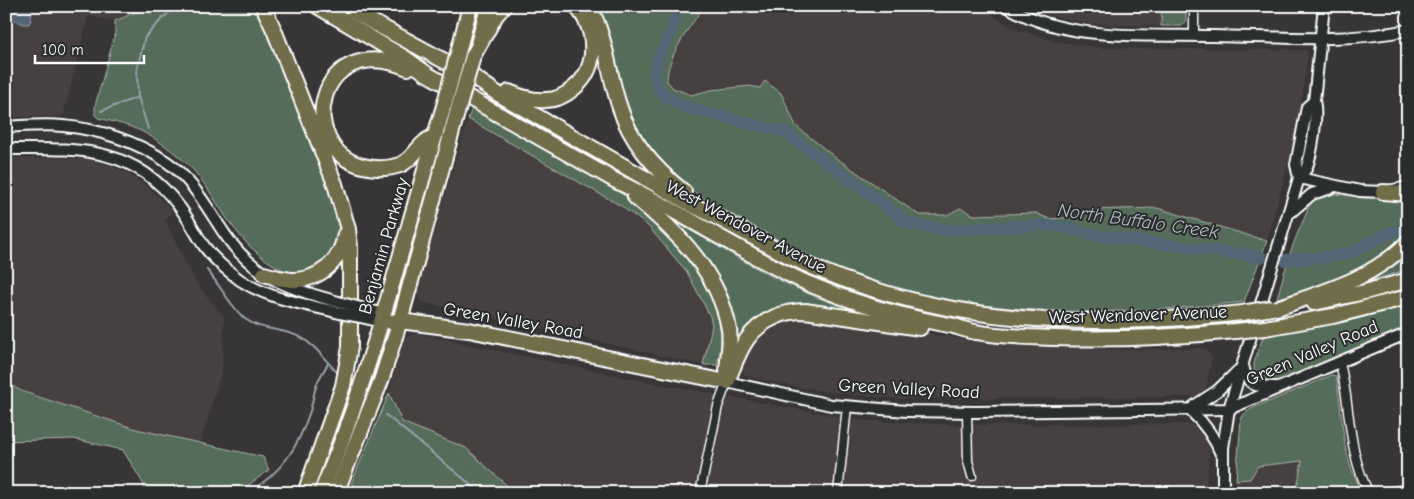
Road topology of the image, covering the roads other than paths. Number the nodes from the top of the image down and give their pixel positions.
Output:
1 (263, 6) edge
2 (317, 6) edge
3 (343, 6) edge
4 (364, 6) edge
5 (472, 6) edge
6 (487, 6) edge
7 (504, 6) edge
8 (576, 6) edge
9 (589, 6) edge
10 (1006, 6) edge
11 (1194, 6) edge
12 (1324, 6) edge
13 (1408, 30) edge
14 (394, 33) junction
15 (1194, 35) junction
16 (1322, 38) junction
17 (473, 56) junction
18 (427, 74) junction
19 (472, 76) junction
20 (6, 127) edge
21 (435, 136) junction
22 (6, 149) edge
23 (1299, 178) junction
24 (616, 181) junction
25 (1336, 187) junction
26 (1408, 187) edge
27 (1383, 192) junction
28 (1408, 194) edge
29 (342, 206) junction
30 (1288, 214) junction
31 (717, 216) junction
32 (1408, 242) edge
33 (264, 274) junction
34 (1408, 280) edge
35 (1408, 297) edge
36 (341, 308) junction
37 (1274, 308) junction
38 (382, 318) junction
39 (400, 322) junction
40 (976, 332) junction
41 (1408, 333) edge
42 (1340, 363) junction
43 (1242, 365) junction
44 (727, 382) junction
45 (1281, 387) junction
46 (847, 406) junction
47 (1230, 409) junction
48 (1191, 411) junction
49 (967, 412) junction
50 (1223, 460) junction
51 (972, 476) dead end
52 (1408, 488) edge
53 (305, 493) edge
54 (321, 493) edge
55 (336, 493) edge
56 (700, 493) edge
57 (838, 493) edge
58 (1223, 493) edge
59 (1369, 493) edge
60 (1385, 493) edge

1 - 29 highway
2 - 18 highway, West Wendover Avenue
3 - 14 highway, West Wendover Avenue
4 - 14 highway
5 - 21 highway, Benjamin Parkway, bridge
6 - 17 main road, Benjamin Parkway
7 - 17 highway
8 - 19 highway
9 - 31 highway
10 - 15 main road
11 - 15 street
12 - 16 main road
13 - 16 main road
14 - 19 highway, West Wendover Avenue
15 - 16 main road
16 - 23 main road
17 - 39 highway, Benjamin Parkway, bridge
18 - 21 highway
18 - 24 highway, West Wendover Avenue
19 - 31 highway, West Wendover Avenue
20 - 33 main road, Green Valley Road
21 - 38 highway, Benjamin Parkway
22 - 36 main road, Green Valley Road
23 - 25 main road
23 - 30 main road
24 - 40 highway, West Wendover Avenue
24 - 44 highway
25 - 27 main road
25 - 30 main road
26 - 27 main road
27 - 28 highway
29 - 33 highway
29 - 53 highway
30 - 43 main road
31 - 37 highway, West Wendover Avenue, bridge
32 - 37 highway
33 - 36 main road, Green Valley Road
34 - 37 highway, West Wendover Avenue
35 - 40 highway, West Wendover Avenue, bridge
36 - 38 main road, Green Valley Road, bridge
38 - 39 highway, Green Valley Road
38 - 54 highway, Benjamin Parkway
39 - 44 highway, Green Valley Road
39 - 55 highway, Benjamin Parkway
40 - 44 highway
41 - 42 main road, Green Valley Road
42 - 45 main road, Green Valley Road
42 - 59 street
43 - 45 main road
43 - 47 main road
43 - 48 main road
44 - 46 main road, Green Valley Road
44 - 56 street
45 - 47 main road, Green Valley Road
46 - 49 main road, Green Valley Road
46 - 57 street
47 - 48 main road, Green Valley Road
47 - 50 main road
48 - 49 main road, Green Valley Road
48 - 50 main road
49 - 51 street
50 - 58 main road
52 - 60 street

